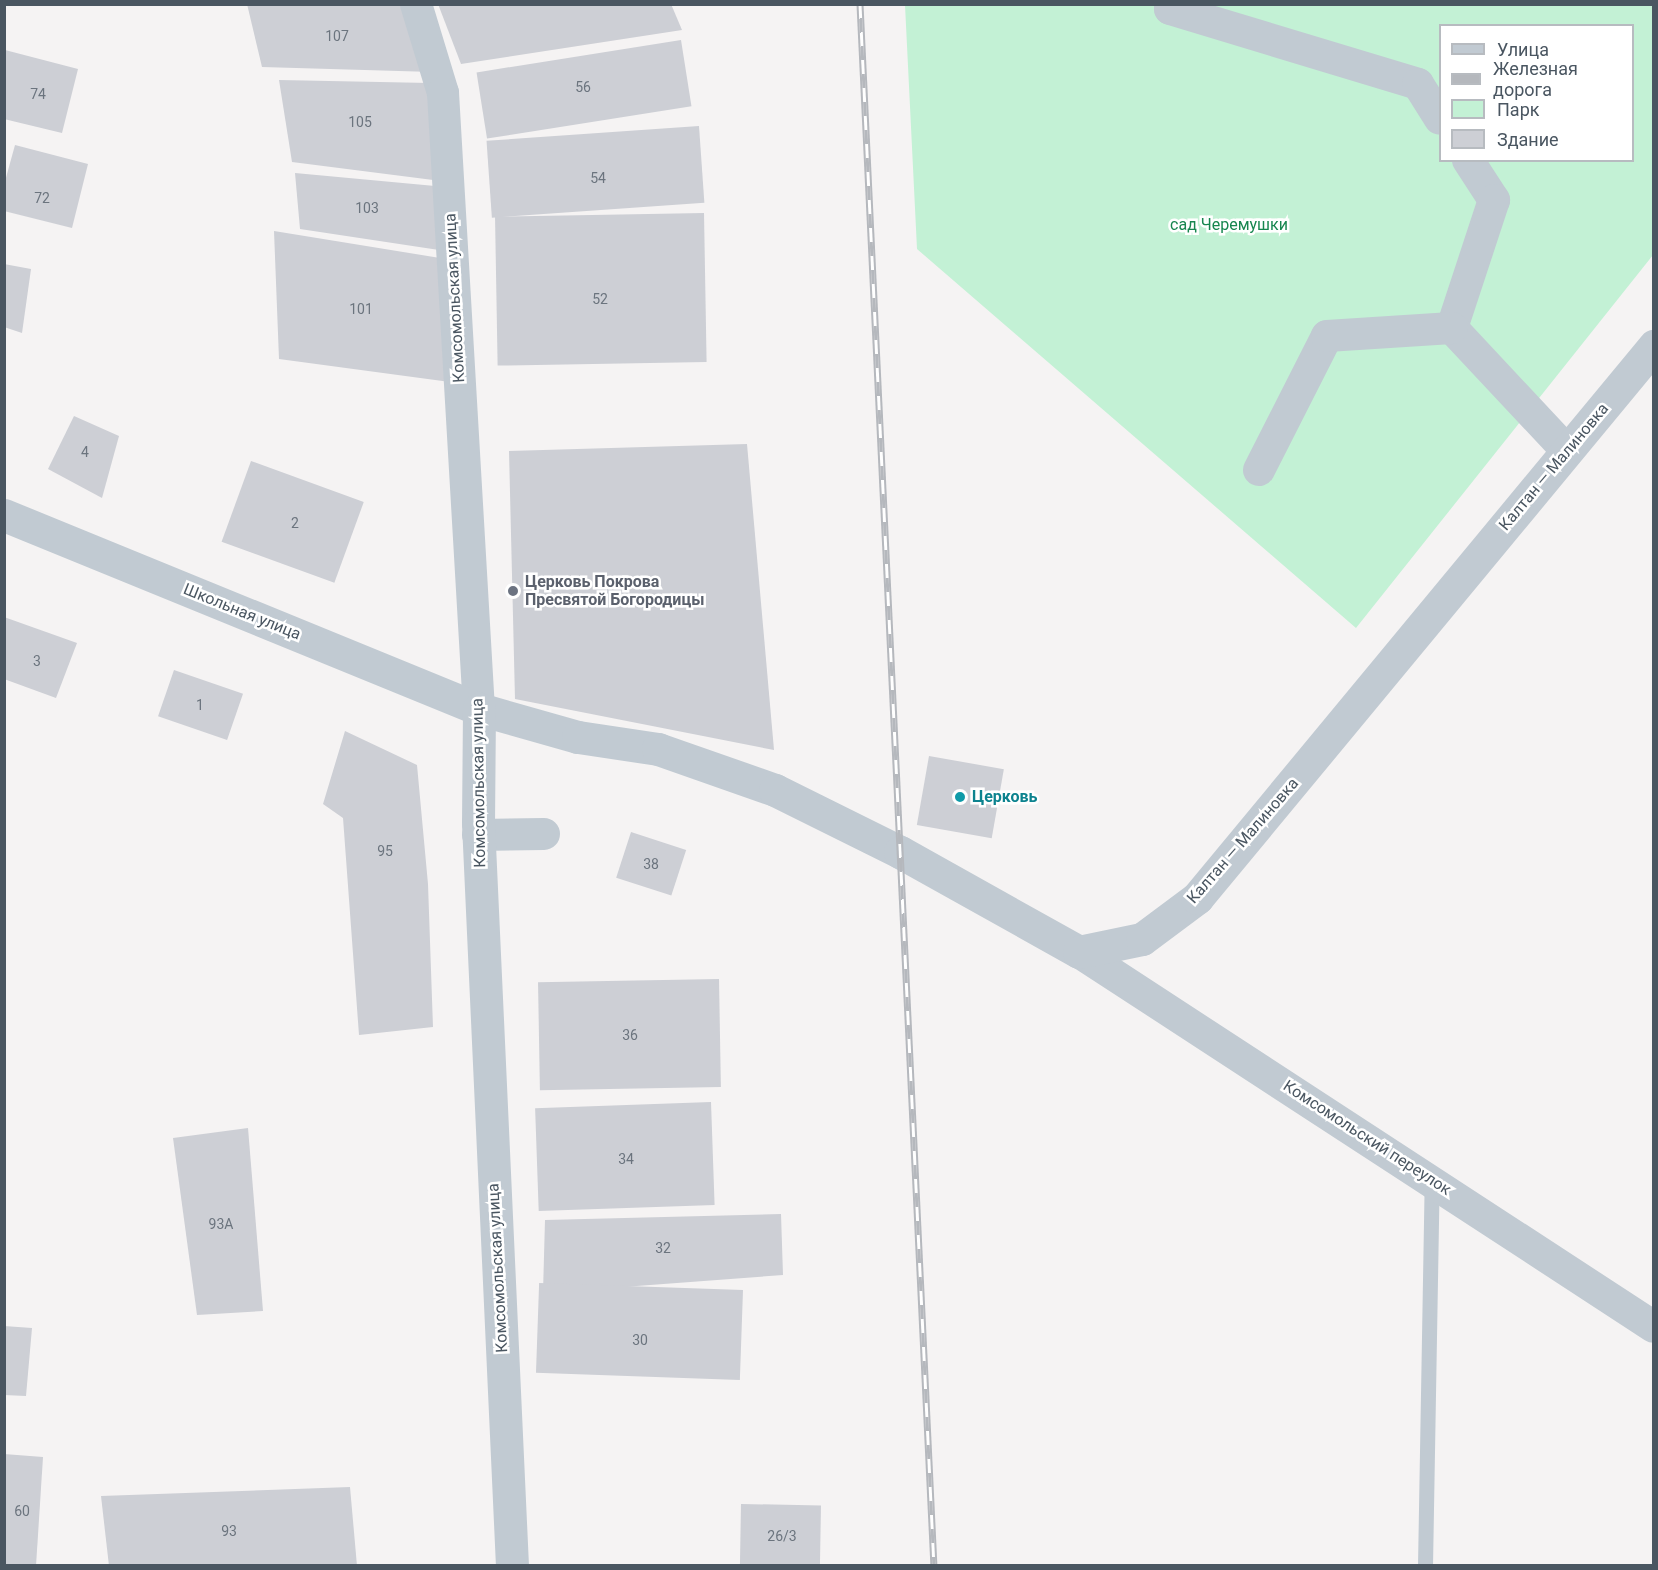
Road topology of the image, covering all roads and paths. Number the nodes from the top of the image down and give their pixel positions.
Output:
1 (416, 4) edge
2 (1171, 4) edge
3 (1439, 116) edge
4 (1469, 162) edge
5 (1452, 328) junction
6 (1653, 346) edge
7 (1567, 451) junction
8 (1259, 470) dead end
9 (4, 515) edge
10 (478, 709) junction
11 (544, 834) dead end
12 (478, 835) junction
13 (1079, 952) junction
14 (1432, 1179) junction
15 (1653, 1327) edge
16 (512, 1566) edge
17 (1425, 1566) edge

1 - 10 street, Комсомольская улица
2 - 3 street
4 - 5 street
5 - 7 street
5 - 8 street
6 - 7 street, Калтан — Малиновка
7 - 13 street, Калтан — Малиновка
9 - 10 street, Школьная улица
10 - 12 street, Комсомольская улица
10 - 13 street
11 - 12 street
12 - 16 street, Комсомольская улица
13 - 14 street, Комсомольский переулок
14 - 15 street, Комсомольский переулок
14 - 17 lane

